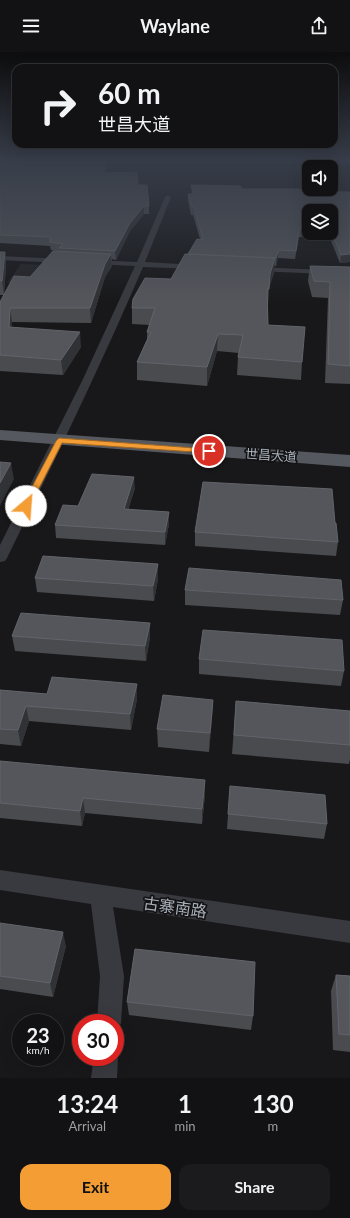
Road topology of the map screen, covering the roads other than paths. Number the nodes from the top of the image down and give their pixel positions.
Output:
1 (164, 208) edge
2 (0, 258) edge
3 (71, 261) edge
4 (86, 262) edge
5 (142, 265) junction
6 (203, 267) edge
7 (250, 269) edge
8 (350, 273) edge
9 (0, 422) edge
10 (62, 434) junction
11 (0, 435) edge
12 (350, 446) edge
13 (350, 461) edge
14 (0, 558) edge
15 (0, 880) edge
16 (101, 896) junction
17 (350, 932) edge
18 (110, 1014) edge
19 (105, 1066) edge
20 (104, 1078) edge

1 - 5 street
2 - 3 street
4 - 5 street
5 - 6 street
5 - 10 street
7 - 8 street
9 - 10 main road, 世昌大道
10 - 11 main road, 世昌大道
10 - 12 main road, 世昌大道
10 - 13 main road, 世昌大道
10 - 14 street
15 - 16 street, 古寨南路
16 - 17 street, 古寨南路
16 - 18 street
19 - 20 street

